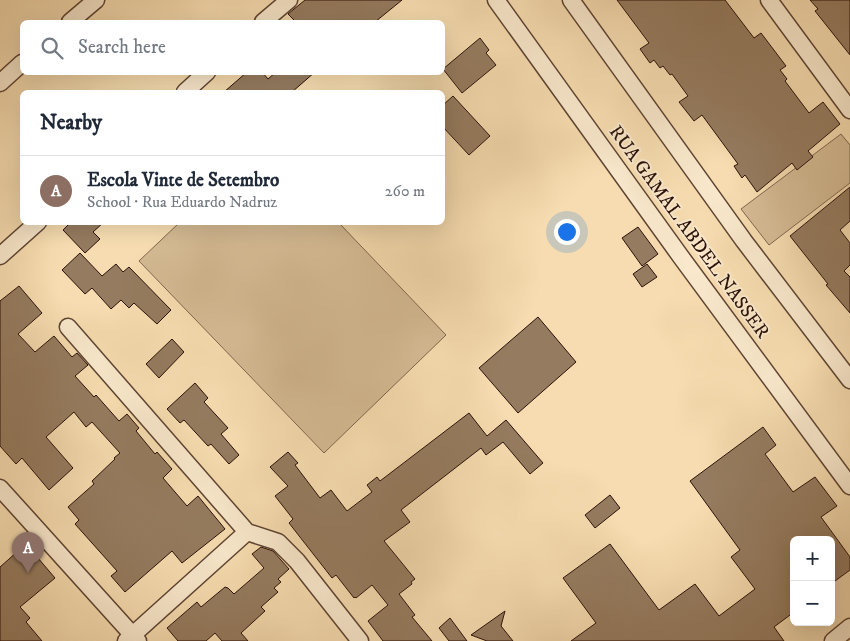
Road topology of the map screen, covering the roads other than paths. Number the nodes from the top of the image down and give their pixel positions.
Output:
1 (96, 0) edge
2 (289, 0) edge
3 (496, 0) edge
4 (571, 0) edge
5 (769, 0) edge
6 (72, 20) edge
7 (265, 20) edge
8 (20, 65) edge
9 (204, 75) edge
10 (0, 83) edge
11 (186, 90) edge
12 (850, 110) edge
13 (34, 225) edge
14 (1, 252) edge
15 (68, 327) dead end
16 (850, 380) edge
17 (850, 486) edge
18 (0, 488) edge
19 (247, 532) junction
20 (850, 627) edge
21 (132, 639) edge
22 (360, 641) edge
23 (833, 641) edge

1 - 6 street
2 - 7 street
3 - 17 street, RUA GAMAL ABDEL NASSER
4 - 16 street, RUA GAMAL ABDEL NASSER
5 - 12 street
8 - 10 street
9 - 11 street
13 - 14 street
15 - 19 street
18 - 21 street
19 - 21 street
19 - 22 street
20 - 23 street

